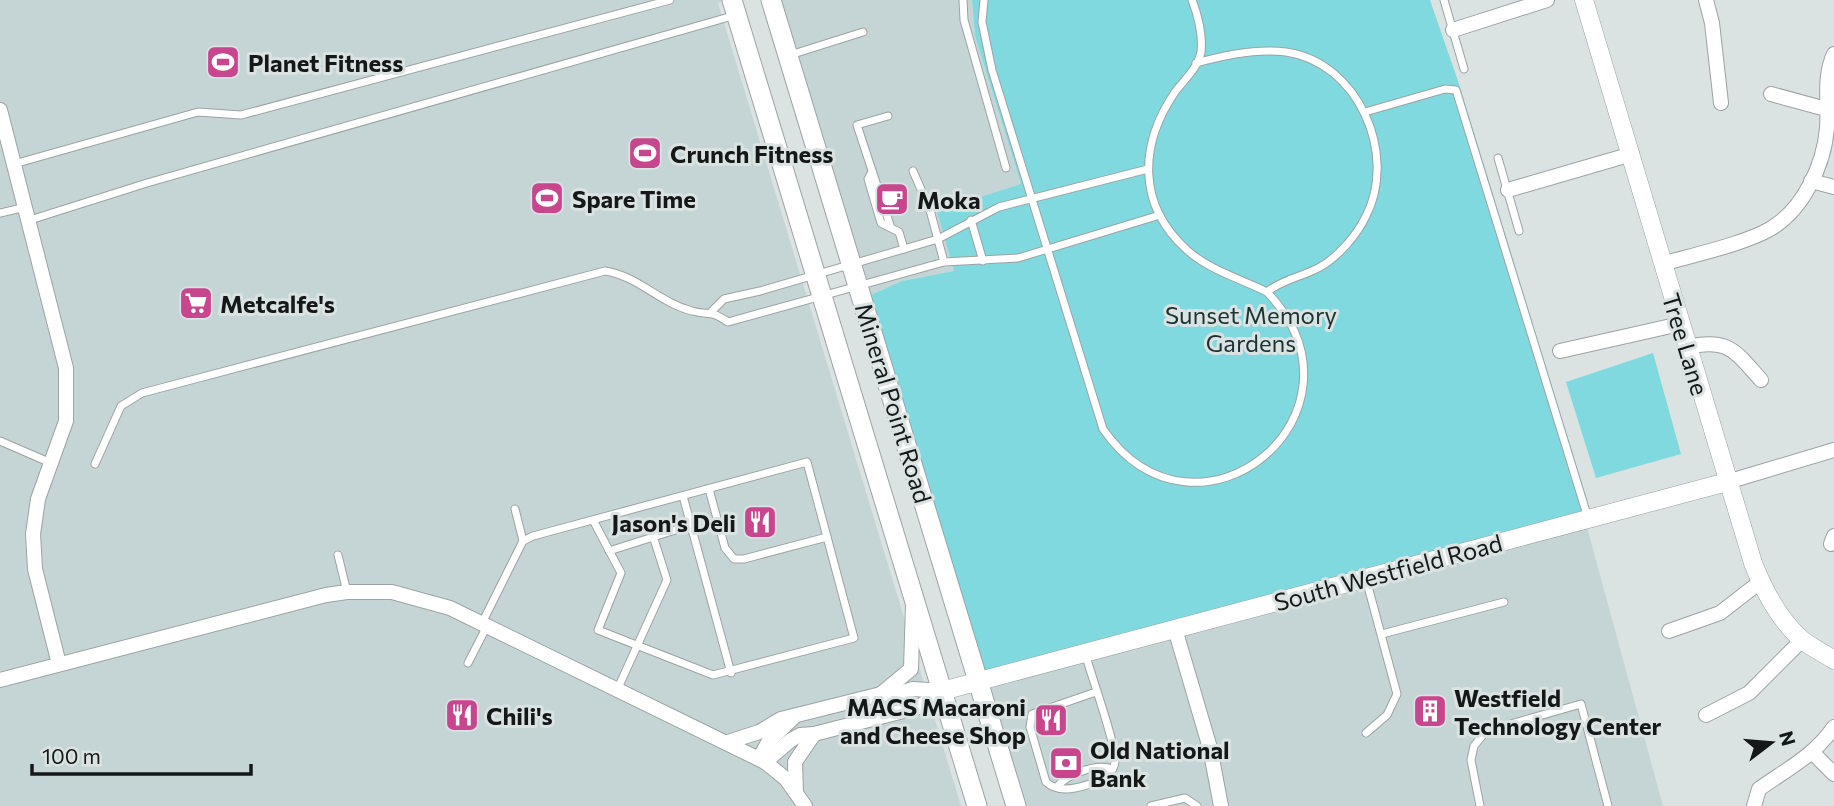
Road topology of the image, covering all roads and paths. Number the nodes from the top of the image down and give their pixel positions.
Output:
1 (670, 0) edge
2 (772, 0) edge
3 (963, 0) edge
4 (984, 0) edge
5 (1192, 0) edge
6 (1444, 0) edge
7 (1547, 0) edge
8 (1584, 0) edge
9 (1706, 0) edge
10 (735, 8) edge
11 (1453, 30) junction
12 (863, 32) dead end
13 (1834, 54) edge
14 (788, 55) junction
15 (1196, 63) junction
16 (1464, 69) dead end
17 (1771, 94) dead end
18 (1721, 103) dead end
19 (1826, 109) junction
20 (0, 110) edge
21 (1365, 112) junction
22 (888, 116) dead end
23 (1632, 154) junction
24 (1498, 158) dead end
25 (14, 164) junction
26 (1006, 168) dead end
27 (1148, 169) junction
28 (913, 171) dead end
29 (1811, 181) junction
30 (1834, 187) edge
31 (1508, 190) junction
32 (1033, 199) junction
33 (0, 213) edge
34 (28, 213) junction
35 (1160, 215) junction
36 (971, 220) junction
37 (1519, 231) dead end
38 (937, 239) junction
39 (904, 249) junction
40 (1047, 249) junction
41 (983, 261) junction
42 (944, 262) junction
43 (851, 263) junction
44 (1662, 264) junction
45 (815, 275) junction
46 (858, 286) junction
47 (1267, 292) junction
48 (822, 296) junction
49 (712, 311) junction
50 (1680, 324) junction
51 (1687, 347) junction
52 (1560, 351) dead end
53 (1761, 380) dead end
54 (0, 441) edge
55 (1834, 450) edge
56 (51, 463) junction
57 (95, 464) dead end
58 (1727, 482) junction
59 (709, 489) junction
60 (683, 496) junction
61 (515, 509) dead end
62 (1588, 519) junction
63 (593, 520) junction
64 (691, 525) junction
65 (653, 536) junction
66 (827, 537) junction
67 (523, 541) junction
68 (609, 551) junction
69 (338, 555) dead end
70 (1366, 578) junction
71 (1760, 582) junction
72 (347, 592) junction
73 (913, 594) junction
74 (1504, 602) dead end
75 (485, 624) junction
76 (1175, 629) junction
77 (1669, 632) dead end
78 (1382, 634) junction
79 (1802, 640) junction
80 (638, 648) junction
81 (1084, 652) junction
82 (1834, 660) edge
83 (468, 663) dead end
84 (59, 664) junction
85 (731, 673) junction
86 (0, 680) edge
87 (979, 681) junction
88 (618, 688) junction
89 (942, 691) junction
90 (1096, 691) junction
91 (881, 694) junction
92 (1706, 715) dead end
93 (794, 717) junction
94 (1834, 727) edge
95 (1366, 733) dead end
96 (814, 734) junction
97 (728, 742) junction
98 (1813, 753) junction
99 (762, 760) junction
100 (1112, 769) junction
101 (1834, 775) edge
102 (1057, 787) junction
103 (796, 793) junction
104 (805, 806) edge
105 (977, 806) edge
106 (1017, 806) edge
107 (1151, 806) edge
108 (1197, 806) edge
109 (1222, 806) edge
110 (1480, 806) edge
111 (1608, 806) edge
112 (1754, 806) edge

1 - 25 lane
2 - 14 main road, Mineral Point Road
3 - 26 lane
4 - 32 lane
5 - 15 lane
6 - 11 lane
7 - 11 street
8 - 23 street, Tree Lane
9 - 18 street
10 - 34 lane
10 - 45 main road, Mineral Point Road
11 - 16 lane
12 - 14 lane
13 - 19 street
14 - 43 main road, Mineral Point Road
15 - 21 lane
15 - 27 lane
17 - 19 street
19 - 29 street
20 - 25 street
21 - 47 lane
21 - 62 lane
22 - 39 lane
23 - 31 street
23 - 44 street, Tree Lane
24 - 31 lane
25 - 34 street
27 - 32 lane
27 - 35 lane
28 - 38 lane
29 - 30 street
29 - 44 street
31 - 37 lane
32 - 36 lane
32 - 40 lane
33 - 34 lane
34 - 56 street
35 - 40 lane
35 - 47 lane
36 - 38 lane
36 - 41 lane
38 - 39 lane
38 - 42 lane
39 - 43 lane
40 - 41 lane
40 - 47 lane
41 - 42 lane
42 - 46 lane
43 - 45 lane
43 - 46 main road, Mineral Point Road
44 - 50 street, Tree Lane
45 - 48 main road, Mineral Point Road
45 - 49 lane
46 - 48 lane
46 - 87 main road, Mineral Point Road
48 - 49 lane
48 - 73 main road, Mineral Point Road
49 - 57 lane
50 - 51 street, Tree Lane
50 - 52 street
51 - 53 street
51 - 58 street, Tree Lane
54 - 56 lane
55 - 58 street, South Westfield Road
56 - 84 street
58 - 62 street, South Westfield Road
58 - 71 street, Tree Lane
59 - 60 lane
59 - 66 lane
59 - 66 lane
60 - 63 lane
60 - 64 lane
61 - 67 lane
62 - 70 street, South Westfield Road
63 - 67 lane
63 - 68 lane
64 - 65 lane
64 - 85 lane
65 - 68 lane
65 - 80 lane
66 - 85 lane
67 - 75 lane
68 - 80 lane
69 - 72 lane
70 - 76 street, South Westfield Road
70 - 78 lane
71 - 77 street
71 - 79 street, Tree Lane
72 - 75 street
72 - 84 street
73 - 89 main road, Mineral Point Road
73 - 91 street
74 - 78 lane
75 - 83 lane
75 - 88 street
76 - 81 street, South Westfield Road
76 - 109 street
78 - 95 lane
79 - 82 street, Tree Lane
79 - 92 street
80 - 85 lane
80 - 88 lane
81 - 87 street, South Westfield Road
81 - 90 lane
84 - 86 street
87 - 89 street, South Westfield Road
87 - 106 main road, Mineral Point Road
88 - 97 street
89 - 91 street
89 - 96 street
89 - 105 main road, Mineral Point Road
90 - 100 lane
90 - 102 lane
91 - 93 street
93 - 97 street
93 - 99 street
94 - 98 street
96 - 99 street
96 - 103 street
97 - 99 street
98 - 101 street
98 - 112 street
99 - 103 street
100 - 102 lane
100 - 102 lane
103 - 104 street
107 - 108 lane
110 - 111 lane

